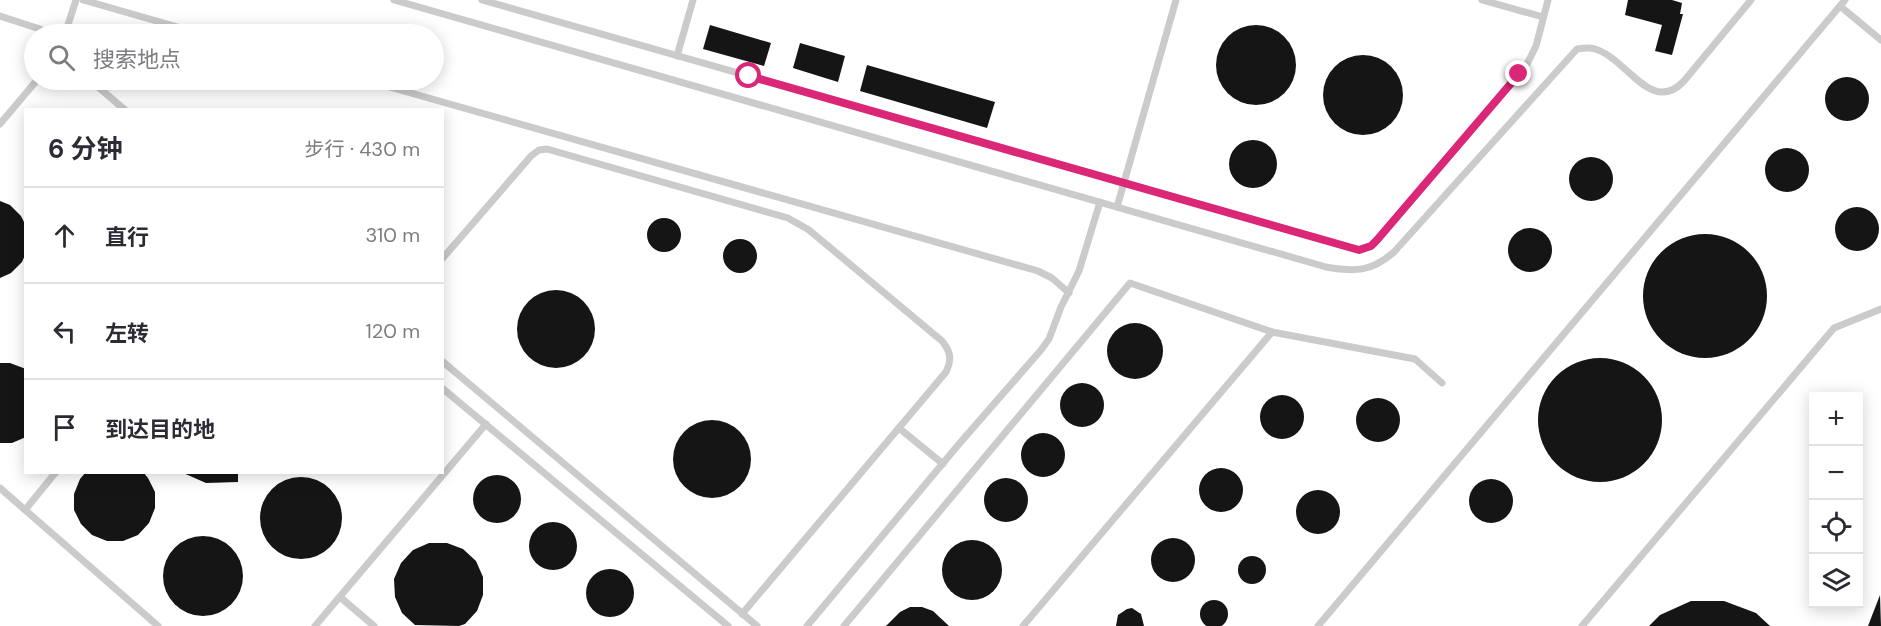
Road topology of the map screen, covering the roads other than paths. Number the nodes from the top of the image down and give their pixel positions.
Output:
1 (76, 0) edge
2 (83, 0) edge
3 (394, 0) edge
4 (482, 0) edge
5 (693, 0) edge
6 (1176, 0) edge
7 (1482, 0) edge
8 (1548, 0) edge
9 (1751, 0) edge
10 (1843, 3) edge
11 (0, 16) edge
12 (1543, 18) junction
13 (25, 24) edge
14 (68, 24) edge
15 (167, 24) edge
16 (1881, 40) edge
17 (677, 56) junction
18 (29, 90) edge
19 (102, 90) edge
20 (399, 90) edge
21 (123, 108) edge
22 (0, 124) edge
23 (1124, 184) junction
24 (1100, 202) junction
25 (1117, 207) junction
26 (444, 257) edge
27 (1069, 293) junction
28 (1881, 309) edge
29 (1272, 332) junction
30 (444, 363) edge
31 (1442, 383) dead end
32 (444, 390) edge
33 (486, 424) junction
34 (899, 428) junction
35 (943, 464) junction
36 (54, 474) edge
37 (444, 474) edge
38 (444, 474) edge
39 (0, 488) edge
40 (25, 510) junction
41 (340, 597) junction
42 (742, 614) junction
43 (158, 626) edge
44 (315, 626) edge
45 (374, 626) edge
46 (728, 626) edge
47 (757, 626) edge
48 (807, 626) edge
49 (844, 626) edge
50 (1023, 626) edge
51 (1318, 626) edge
52 (1582, 626) edge

1 - 14 lane
2 - 15 lane
3 - 24 lane
4 - 17 lane
5 - 17 lane
6 - 23 lane
7 - 12 lane
8 - 12 lane
9 - 25 lane
10 - 16 lane
10 - 51 lane
11 - 13 lane
12 - 23 lane
17 - 23 lane
18 - 22 lane
19 - 21 lane
20 - 27 lane
23 - 25 lane
24 - 25 lane
24 - 27 lane
26 - 34 lane
27 - 35 lane
28 - 52 lane
29 - 31 lane
29 - 49 lane
29 - 50 lane
30 - 42 lane
32 - 33 lane
33 - 38 lane
33 - 46 lane
34 - 35 lane
34 - 42 lane
35 - 48 lane
36 - 40 lane
37 - 41 lane
39 - 40 lane
40 - 43 lane
41 - 44 lane
41 - 45 lane
42 - 47 lane

